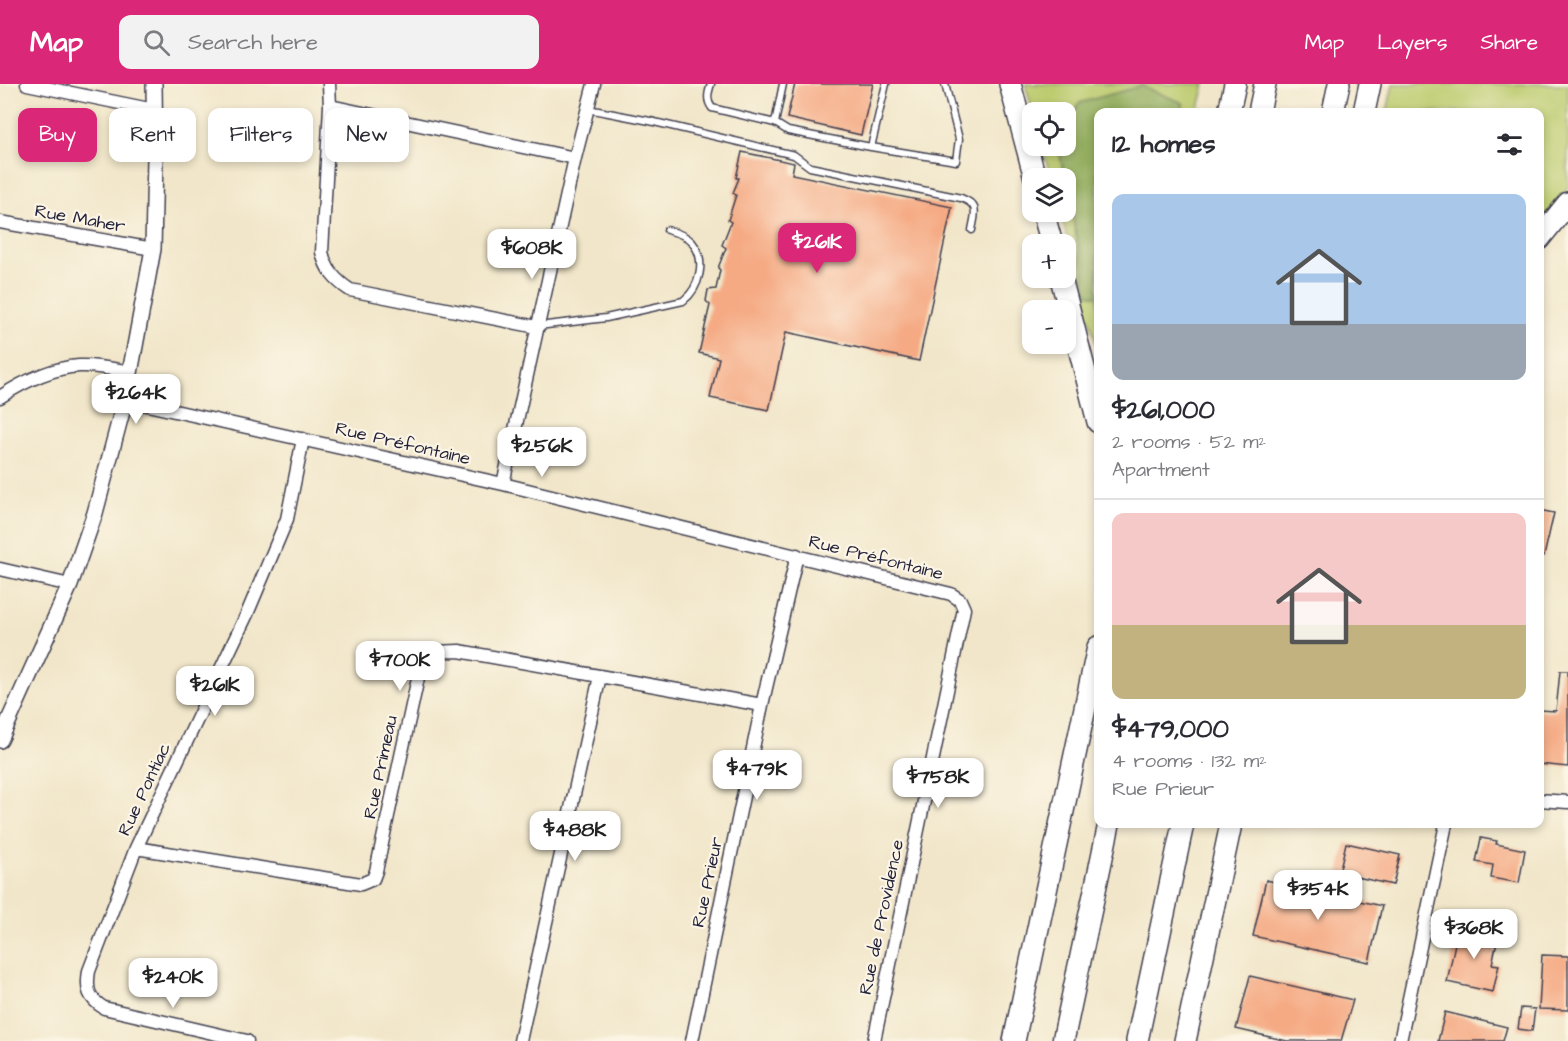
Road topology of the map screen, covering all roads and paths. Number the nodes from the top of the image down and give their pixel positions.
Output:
1 (27, 84) edge
2 (154, 84) edge
3 (328, 84) edge
4 (594, 84) edge
5 (711, 84) edge
6 (783, 84) edge
7 (886, 84) edge
8 (945, 84) edge
9 (1010, 84) edge
10 (1235, 84) edge
11 (1265, 84) edge
12 (1339, 84) edge
13 (1370, 84) edge
14 (330, 106) junction
15 (144, 108) edge
16 (154, 108) edge
17 (1230, 108) edge
18 (1260, 108) edge
19 (1334, 108) edge
20 (1365, 108) edge
21 (588, 109) junction
22 (775, 123) junction
23 (872, 147) junction
24 (575, 158) junction
25 (154, 162) edge
26 (1032, 168) edge
27 (1568, 203) edge
28 (0, 222) edge
29 (667, 230) dead end
30 (972, 230) dead end
31 (1544, 233) edge
32 (153, 249) junction
33 (1064, 288) edge
34 (537, 327) junction
35 (131, 372) junction
36 (0, 397) edge
37 (125, 400) junction
38 (1094, 406) edge
39 (303, 439) junction
40 (503, 484) junction
41 (797, 555) junction
42 (0, 569) edge
43 (70, 585) junction
44 (951, 594) joint
45 (1094, 666) edge
46 (600, 676) junction
47 (762, 705) junction
48 (4, 721) edge
49 (0, 740) edge
50 (1544, 800) edge
51 (1568, 802) edge
52 (1108, 828) edge
53 (1182, 828) edge
54 (1230, 828) edge
55 (1445, 828) edge
56 (136, 848) junction
57 (247, 1041) edge
58 (520, 1041) edge
59 (692, 1041) edge
60 (874, 1041) edge
61 (1014, 1041) edge
62 (1063, 1041) edge
63 (1137, 1041) edge
64 (1185, 1041) edge
65 (1400, 1041) edge

1 - 15 street
2 - 16 street
3 - 14 street
4 - 21 street
5 - 22 lane
6 - 22 lane
7 - 23 lane
8 - 23 lane
9 - 26 highway
10 - 17 highway
11 - 18 highway
12 - 19 highway
13 - 20 highway
14 - 24 street
14 - 34 street
21 - 24 street
21 - 30 lane
22 - 23 lane
24 - 34 street
25 - 32 street
27 - 31 highway
28 - 32 street, Rue Maher
29 - 34 lane
32 - 35 street
33 - 38 highway
34 - 40 street
35 - 36 street
35 - 37 street
37 - 39 street, Rue Préfontaine
37 - 43 street
39 - 40 street, Rue Préfontaine
39 - 56 street, Rue Pontiac
40 - 41 street, Rue Préfontaine
41 - 44 street, Rue Préfontaine
41 - 47 street, Rue Prieur
42 - 43 street
43 - 48 street
44 - 60 street, Rue de Providence
45 - 61 highway
46 - 47 street, Rue Primeau
46 - 56 street, Rue Primeau
46 - 58 street
47 - 59 street, Rue Prieur
48 - 49 street
50 - 51 street
52 - 62 highway
53 - 63 highway
54 - 64 highway
55 - 65 street
56 - 57 street, Rue Pontiac

